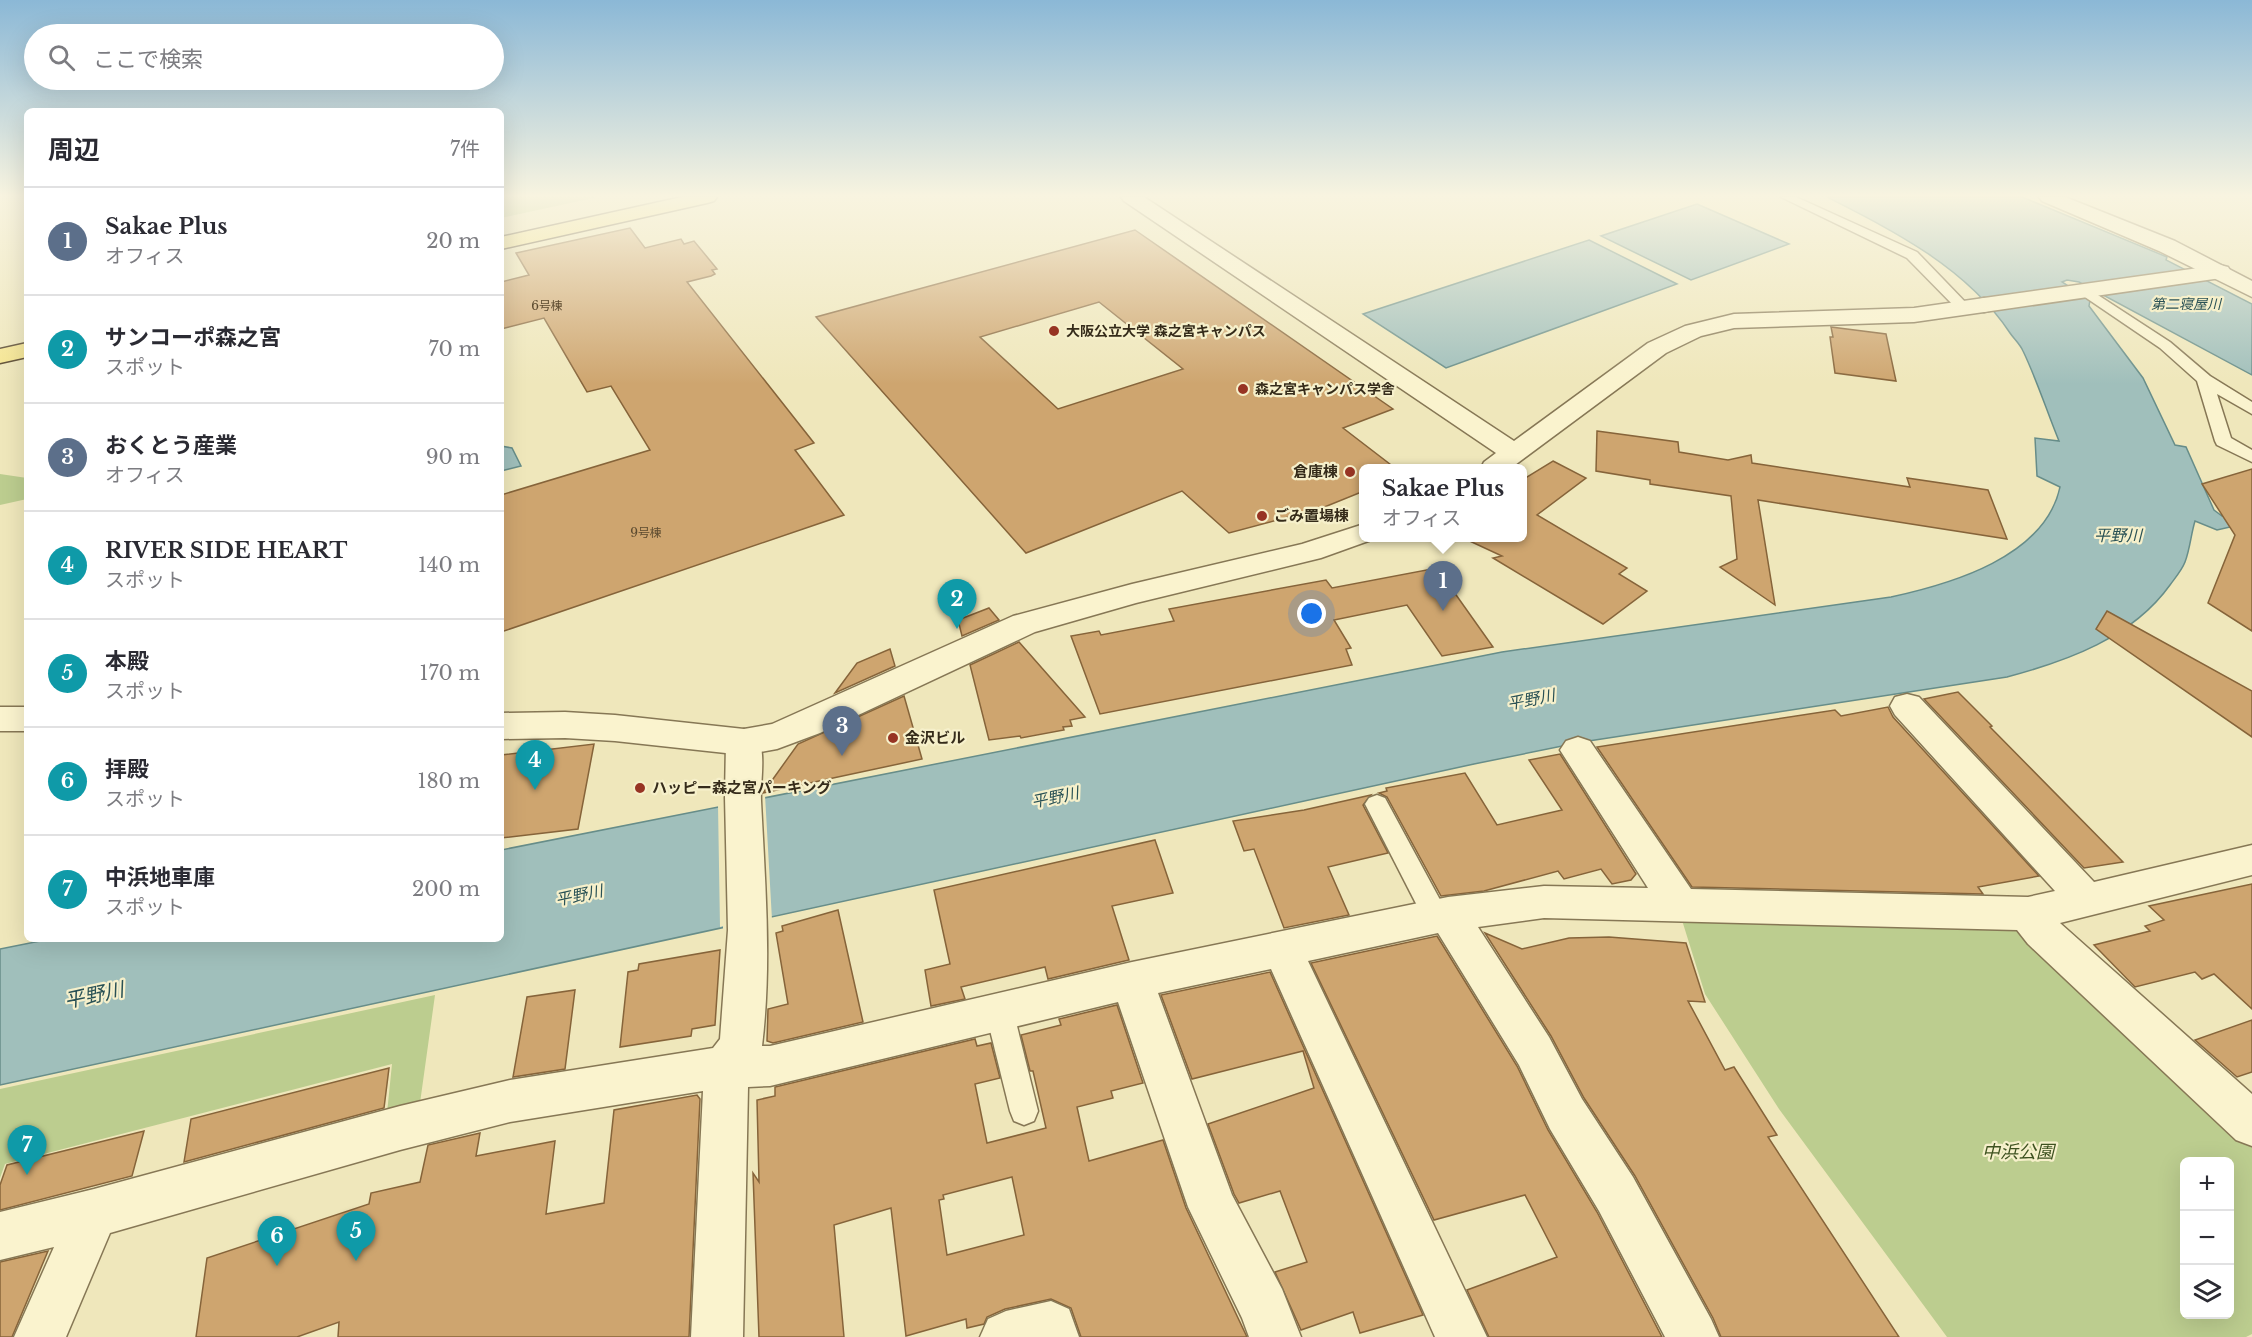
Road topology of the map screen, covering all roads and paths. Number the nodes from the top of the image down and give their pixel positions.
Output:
1 (1225, 259) edge
2 (1917, 259) edge
3 (2189, 259) edge
4 (2212, 274) junction
5 (2252, 290) edge
6 (2084, 291) junction
7 (1974, 306) junction
8 (24, 338) edge
9 (0, 342) edge
10 (24, 351) edge
11 (0, 356) edge
12 (2204, 379) junction
13 (2252, 409) edge
14 (1514, 453) junction
15 (2252, 457) edge
16 (1499, 464) edge
17 (1359, 535) edge
18 (1907, 706) dead end
19 (0, 719) edge
20 (24, 719) edge
21 (504, 726) edge
22 (744, 742) junction
23 (1578, 750) dead end
24 (1377, 804) dead end
25 (2251, 862) edge
26 (2086, 900) junction
27 (1680, 905) junction
28 (2028, 914) junction
29 (1442, 916) junction
30 (1282, 948) junction
31 (1132, 980) junction
32 (999, 1010) junction
33 (726, 1067) junction
34 (1024, 1111) dead end
35 (2247, 1113) edge
36 (94, 1213) junction
37 (0, 1236) edge
38 (40, 1337) edge
39 (717, 1337) edge
40 (1006, 1337) edge
41 (1053, 1337) edge
42 (1275, 1337) edge
43 (1461, 1337) edge
44 (1693, 1337) edge

1 - 14 street
2 - 7 lane
3 - 4 street
4 - 5 street
4 - 6 street
6 - 7 street
6 - 12 lane
7 - 14 street
8 - 9 main road
10 - 11 main road
12 - 13 lane
12 - 15 lane
14 - 16 street
17 - 22 street
18 - 26 street
19 - 20 street
21 - 22 street
22 - 33 street
23 - 27 street
24 - 29 lane
25 - 26 street
26 - 28 street
27 - 28 street
27 - 29 street
28 - 35 street
29 - 30 street
29 - 44 street
30 - 31 street
30 - 43 street
31 - 32 street
31 - 42 street
32 - 33 street
32 - 34 lane
33 - 36 street
33 - 39 street
36 - 37 street
36 - 38 street
40 - 41 street

